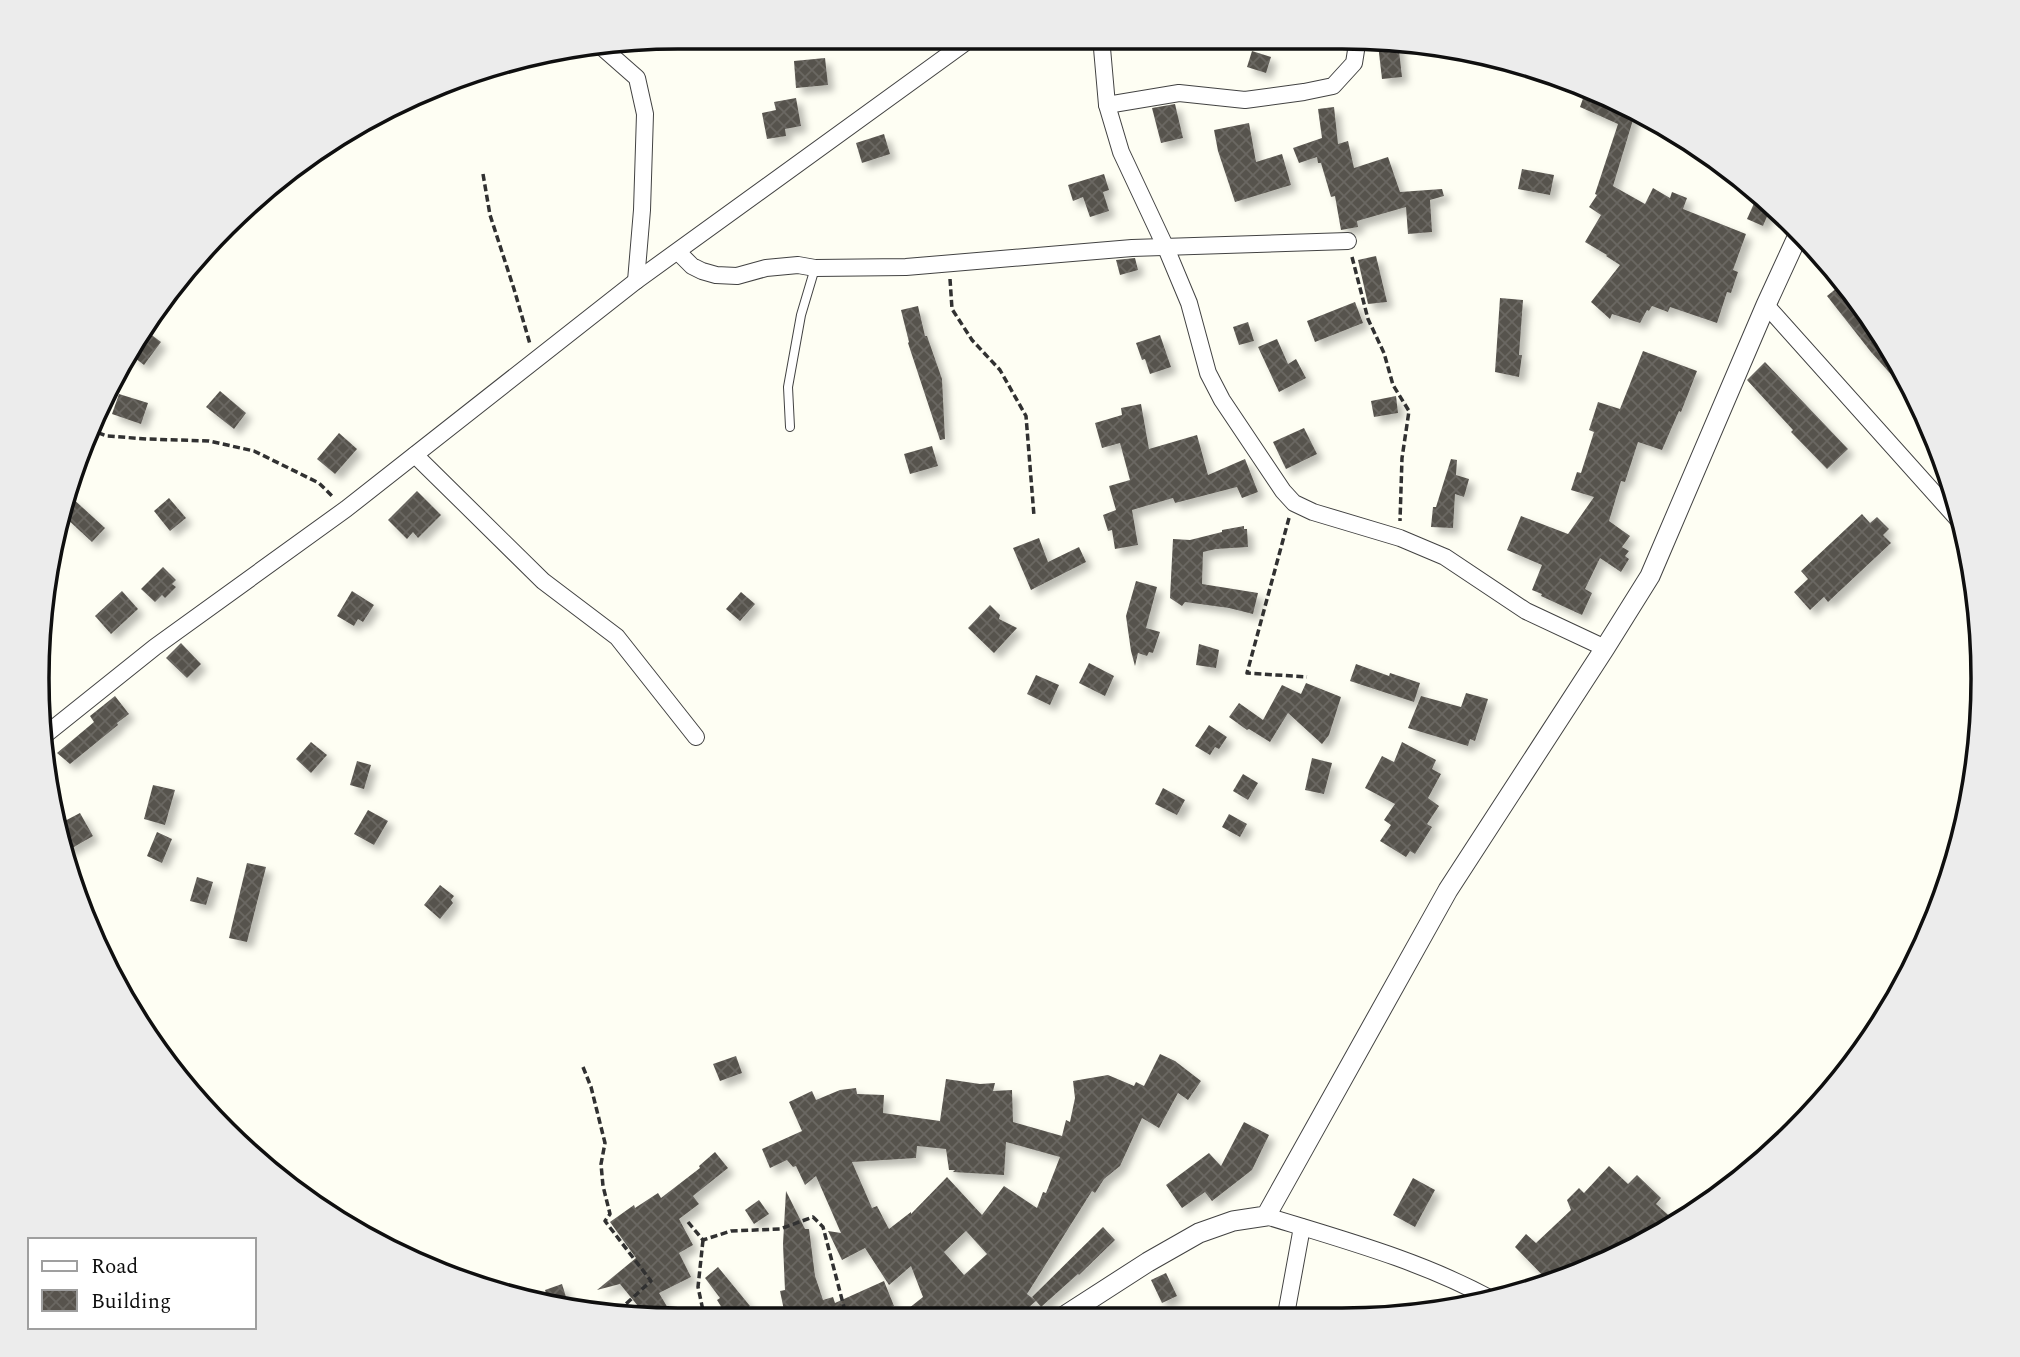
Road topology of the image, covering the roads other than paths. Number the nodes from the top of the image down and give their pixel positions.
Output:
1 (957, 49) edge
2 (1102, 49) edge
3 (1356, 49) edge
4 (608, 53) edge
5 (1107, 105) junction
6 (1348, 242) road end
7 (1795, 242) edge
8 (1166, 247) junction
9 (678, 252) junction
10 (815, 268) junction
11 (636, 281) junction
12 (1766, 304) junction
13 (790, 427) dead end
14 (415, 456) junction
15 (1946, 503) edge
16 (1605, 648) junction
17 (51, 729) edge
18 (696, 737) dead end
19 (1266, 1216) junction
20 (1302, 1227) junction
21 (1479, 1293) edge
22 (1077, 1308) edge
23 (1287, 1308) edge

1 - 9 street
2 - 5 street
3 - 5 street
4 - 11 street
5 - 8 street
6 - 8 street
7 - 12 street
8 - 10 street
8 - 16 street
9 - 10 street
9 - 11 street
10 - 13 lane
11 - 14 street
12 - 15 street
12 - 16 street
14 - 17 street
14 - 18 street
16 - 19 street
19 - 20 street
19 - 22 street
20 - 21 street
20 - 23 street

